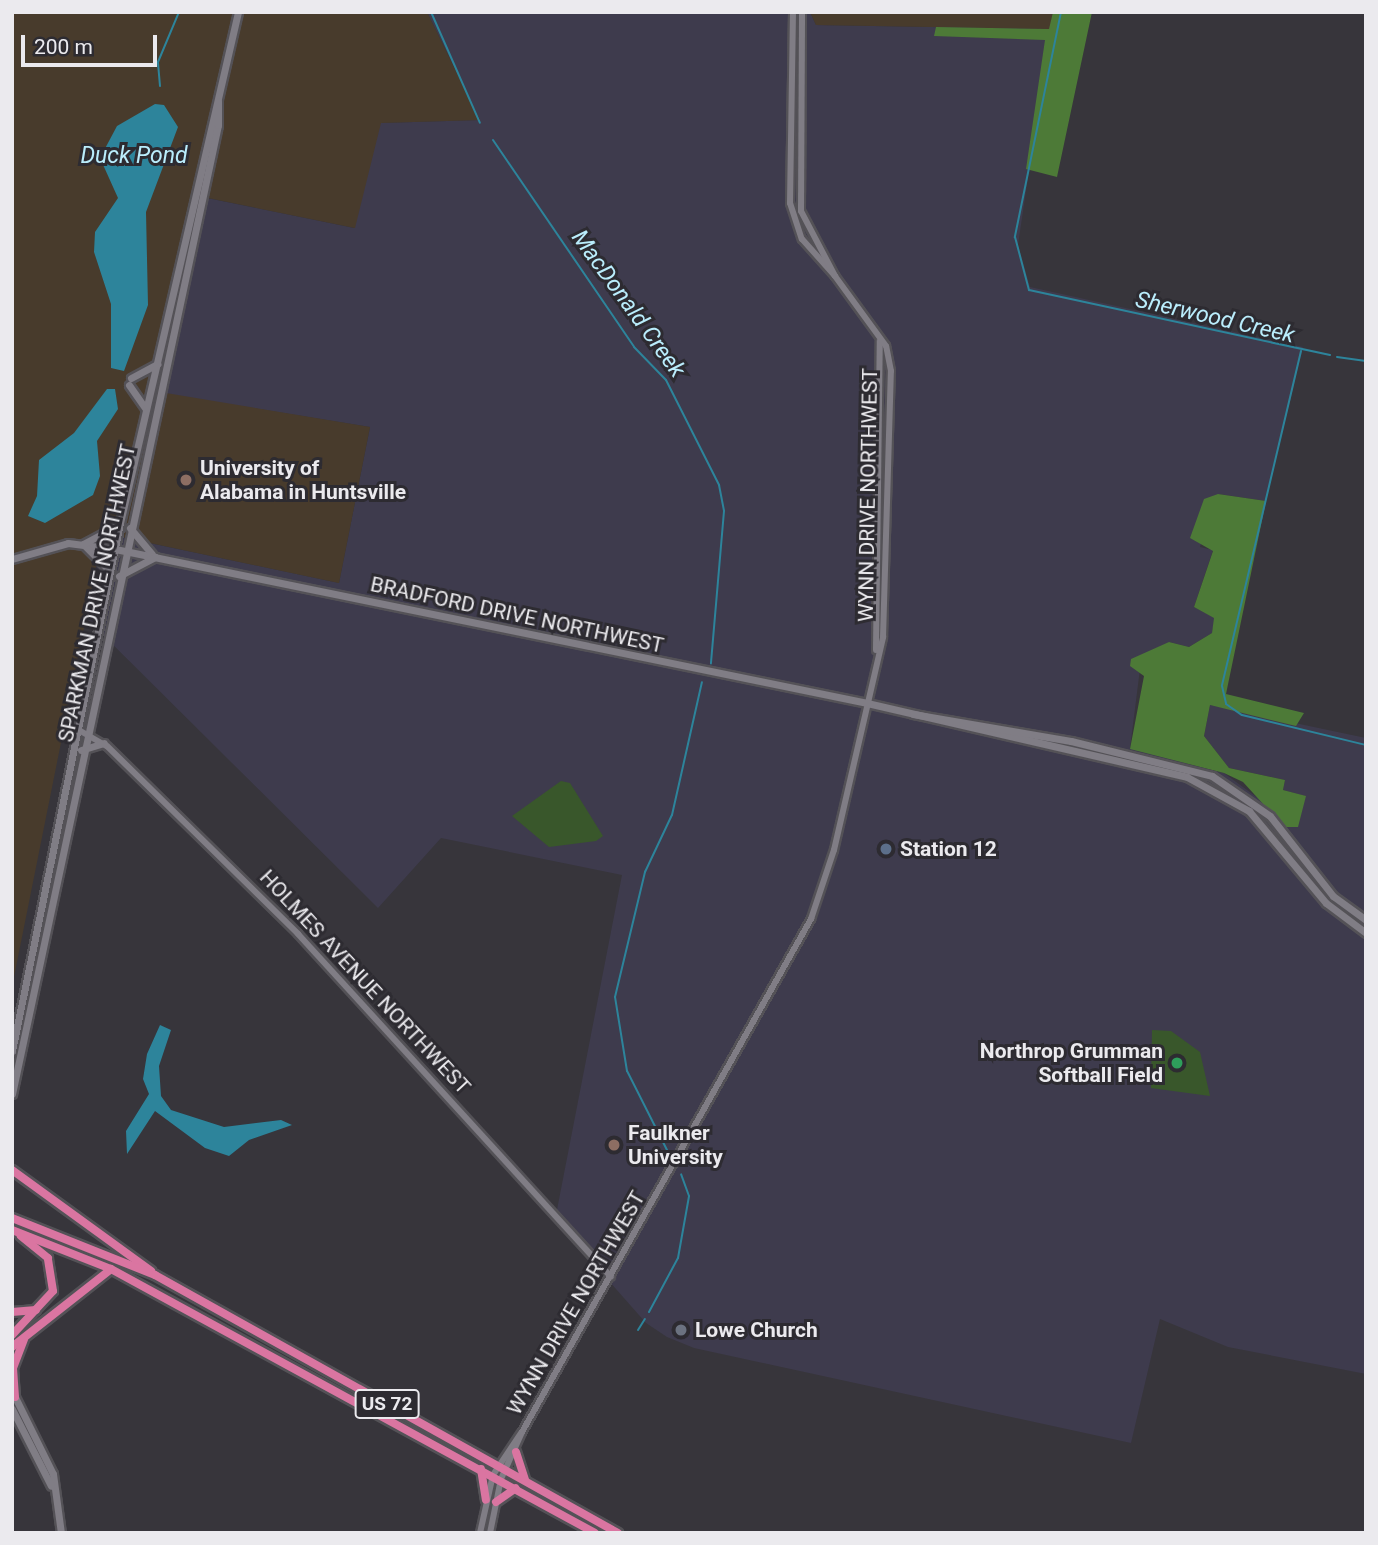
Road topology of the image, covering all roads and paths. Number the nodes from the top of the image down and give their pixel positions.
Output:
1 (238, 12) edge
2 (793, 12) edge
3 (802, 12) edge
4 (218, 101) junction
5 (835, 276) junction
6 (158, 363) junction
7 (146, 410) junction
8 (120, 523) junction
9 (130, 527) junction
10 (83, 544) junction
11 (119, 550) junction
12 (156, 557) junction
13 (12, 559) edge
14 (110, 571) junction
15 (119, 576) junction
16 (867, 704) junction
17 (912, 714) junction
18 (81, 730) junction
19 (104, 743) junction
20 (80, 750) junction
21 (1366, 920) edge
22 (1366, 933) edge
23 (12, 1051) edge
24 (12, 1094) edge
25 (12, 1162) edge
26 (16, 1173) edge
27 (12, 1218) edge
28 (12, 1230) edge
29 (111, 1269) junction
30 (155, 1275) junction
31 (611, 1277) junction
32 (39, 1309) junction
33 (12, 1312) edge
34 (12, 1335) edge
35 (24, 1338) junction
36 (12, 1348) edge
37 (14, 1394) edge
38 (12, 1409) edge
39 (522, 1432) junction
40 (516, 1452) junction
41 (503, 1467) junction
42 (481, 1469) junction
43 (497, 1477) junction
44 (525, 1480) junction
45 (52, 1486) junction
46 (516, 1488) junction
47 (486, 1500) junction
48 (496, 1502) junction
49 (61, 1533) edge
50 (480, 1533) edge
51 (490, 1533) edge
52 (596, 1533) edge
53 (618, 1533) edge

1 - 4 main road, SPARKMAN DRIVE NORTHWEST
2 - 5 street, WYNN DRIVE NORTHWEST
3 - 5 street, WYNN DRIVE NORTHWEST
4 - 6 main road, SPARKMAN DRIVE NORTHWEST
4 - 9 main road, SPARKMAN DRIVE NORTHWEST
5 - 16 street, WYNN DRIVE NORTHWEST
6 - 7 main road, SPARKMAN DRIVE NORTHWEST
6 - 7 main road
7 - 8 main road, SPARKMAN DRIVE NORTHWEST
8 - 10 main road
8 - 11 main road, SPARKMAN DRIVE NORTHWEST
9 - 11 main road, SPARKMAN DRIVE NORTHWEST
9 - 12 main road
10 - 11 main road
10 - 13 main road
10 - 14 main road
11 - 12 main road, BRADFORD DRIVE NORTHWEST
11 - 14 main road, SPARKMAN DRIVE NORTHWEST
11 - 15 main road, SPARKMAN DRIVE NORTHWEST
12 - 15 main road
12 - 16 main road, BRADFORD DRIVE NORTHWEST
14 - 18 main road, SPARKMAN DRIVE NORTHWEST
15 - 18 main road, SPARKMAN DRIVE NORTHWEST
16 - 17 main road, BRADFORD DRIVE NORTHWEST
16 - 31 street, WYNN DRIVE NORTHWEST
17 - 21 main road, BRADFORD DRIVE NORTHWEST
17 - 22 main road, BRADFORD DRIVE NORTHWEST
18 - 19 street, HOLMES AVENUE NORTHWEST
18 - 20 main road, SPARKMAN DRIVE NORTHWEST
18 - 23 main road, SPARKMAN DRIVE NORTHWEST
19 - 20 main road
19 - 31 street, HOLMES AVENUE NORTHWEST
20 - 24 main road, SPARKMAN DRIVE NORTHWEST
25 - 26 highway
26 - 30 highway
27 - 30 highway, US 72
28 - 29 highway, US 72
28 - 32 highway
29 - 35 highway
29 - 42 highway, US 72
30 - 41 highway, US 72
31 - 39 street, WYNN DRIVE NORTHWEST
32 - 33 highway
32 - 34 highway
35 - 36 highway
35 - 37 highway
37 - 45 main road
38 - 45 main road
39 - 40 street, WYNN DRIVE NORTHWEST
39 - 41 street
40 - 41 street, WYNN DRIVE NORTHWEST
40 - 44 highway
41 - 43 street
41 - 44 highway, US 72
42 - 43 highway, US 72
42 - 47 highway
43 - 46 highway, US 72
43 - 47 street
43 - 48 street
44 - 53 highway, US 72
45 - 49 main road
46 - 48 highway
46 - 52 highway, US 72
47 - 50 street
48 - 51 street

